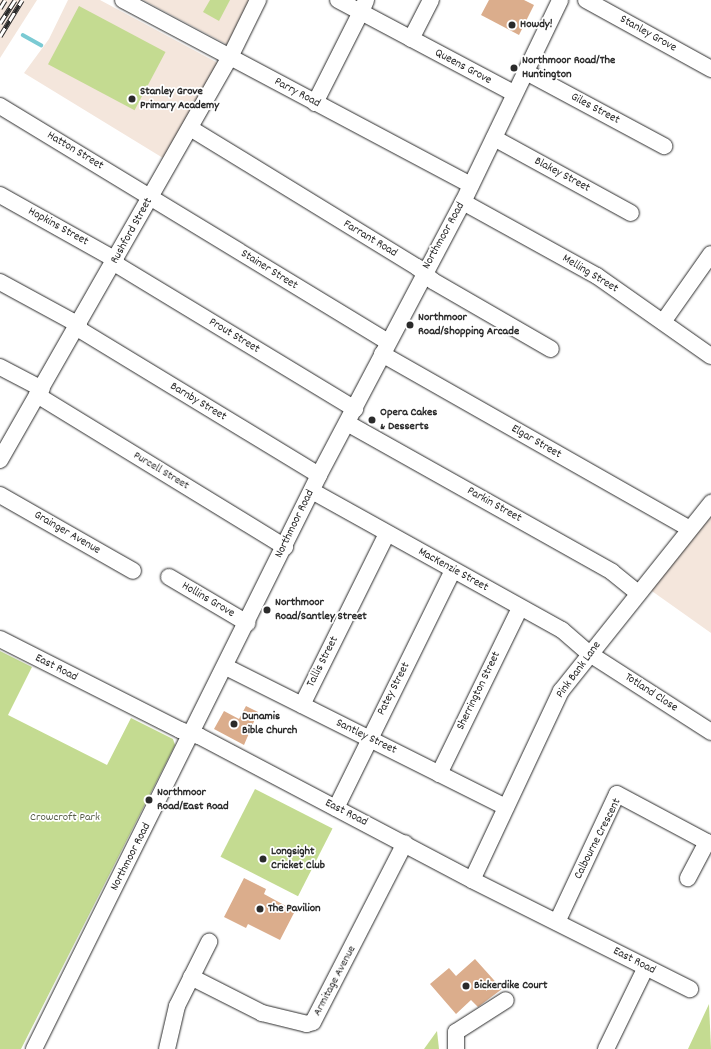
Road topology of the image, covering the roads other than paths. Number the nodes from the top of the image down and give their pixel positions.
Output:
1 (123, 0) edge
2 (258, 0) edge
3 (338, 0) edge
4 (431, 0) edge
5 (560, 0) edge
6 (586, 0) edge
7 (363, 6) edge
8 (411, 39) junction
9 (230, 57) junction
10 (711, 69) edge
11 (526, 72) junction
12 (515, 94) junction
13 (315, 103) junction
14 (0, 106) edge
15 (190, 128) junction
16 (494, 138) junction
17 (664, 146) dead end
18 (471, 185) junction
19 (0, 195) edge
20 (151, 197) junction
21 (463, 202) junction
22 (631, 213) dead end
23 (711, 254) edge
24 (115, 262) junction
25 (423, 273) junction
26 (0, 282) edge
27 (663, 322) junction
28 (78, 327) junction
29 (385, 348) junction
30 (551, 349) dead end
31 (711, 356) edge
32 (0, 367) edge
33 (40, 392) junction
34 (351, 416) junction
35 (1, 456) edge
36 (319, 475) junction
37 (312, 491) junction
38 (0, 495) edge
39 (711, 503) edge
40 (690, 529) junction
41 (388, 534) junction
42 (285, 547) junction
43 (453, 570) junction
44 (133, 571) dead end
45 (169, 577) dead end
46 (638, 593) junction
47 (520, 608) junction
48 (247, 623) junction
49 (0, 639) edge
50 (590, 654) junction
51 (226, 668) junction
52 (302, 705) junction
53 (711, 732) edge
54 (192, 735) junction
55 (369, 739) junction
56 (439, 774) junction
57 (506, 807) junction
58 (336, 808) junction
59 (405, 843) junction
60 (688, 878) dead end
61 (472, 880) junction
62 (557, 922) junction
63 (209, 942) dead end
64 (646, 967) junction
65 (191, 977) junction
66 (690, 989) dead end
67 (506, 1000) dead end
68 (34, 1049) edge
69 (167, 1049) edge
70 (456, 1049) edge
71 (606, 1049) edge

1 - 9 street, Parry Road
2 - 9 street, Rushford Street
3 - 7 street, Queens Grove
4 - 8 street
5 - 11 street, Northmoor Road
6 - 10 street, Stanley Grove
7 - 8 street, Queens Grove
7 - 13 street
8 - 12 street, Queens Grove
9 - 13 street, Parry Road
9 - 15 street, Rushford Street
11 - 12 street, Northmoor Road
11 - 17 street, Giles Street
12 - 16 street, Northmoor Road
13 - 18 street, Parry Road
14 - 20 street, Hatton Street
15 - 20 street, Rushford Street
15 - 25 street, Farrant Road
16 - 18 street, Northmoor Road
16 - 22 street, Blakey Street
18 - 21 street, Northmoor Road
19 - 24 street, Hopkins Street
20 - 24 street, Rushford Street
20 - 29 street, Stainer Street
21 - 25 street, Northmoor Road
21 - 27 street, Melling Street
23 - 27 street
24 - 28 street, Rushford Street
24 - 34 street, Prout Street
25 - 29 street, Northmoor Road
25 - 30 street, Farrant Road
26 - 28 street, Barnby Street
27 - 31 street, Melling Street
28 - 33 street, Rushford Street
28 - 36 street, Barnby Street
29 - 34 street, Northmoor Road
29 - 40 street, Elgar Street
32 - 33 street, Purcell Street
33 - 35 street, Rushford Street
33 - 42 street, Purcell Street
34 - 36 street, Northmoor Road
34 - 46 street, Parkin Street
36 - 37 street, Northmoor Road
37 - 41 street, MacKenzie Street
37 - 42 street, Northmoor Road
38 - 44 street, Grainger Avenue
39 - 40 street, Pink Bank Lane
40 - 46 street, Pink Bank Lane
41 - 43 street, MacKenzie Street
41 - 52 street, Tallis Street
42 - 48 street, Northmoor Road
43 - 47 street, MacKenzie Street
43 - 55 street, Patey Street
45 - 48 street, Hollins Grove
46 - 50 street, Pink Bank Lane
47 - 50 street, MacKenzie Street
47 - 56 street, Sherrington Street
48 - 51 street, Northmoor Road
49 - 54 street, East Road
50 - 53 street, Totland Close
50 - 57 street, Pink Bank Lane
51 - 52 street, Santley Street
51 - 54 street, Northmoor Road
52 - 55 street, Santley Street
54 - 58 street, East Road
54 - 68 street, Northmoor Road
55 - 56 street, Santley Street
55 - 58 street, Patey Street
56 - 57 street, Santley Street
57 - 61 street, Pink Bank Lane
58 - 59 street, East Road
59 - 61 street, East Road
59 - 65 street, Armitage Avenue
60 - 62 street, Calbourne Crescent
61 - 62 street, East Road
62 - 64 street, East Road
63 - 65 street
64 - 66 street, East Road
64 - 71 street
65 - 69 street
67 - 70 street

